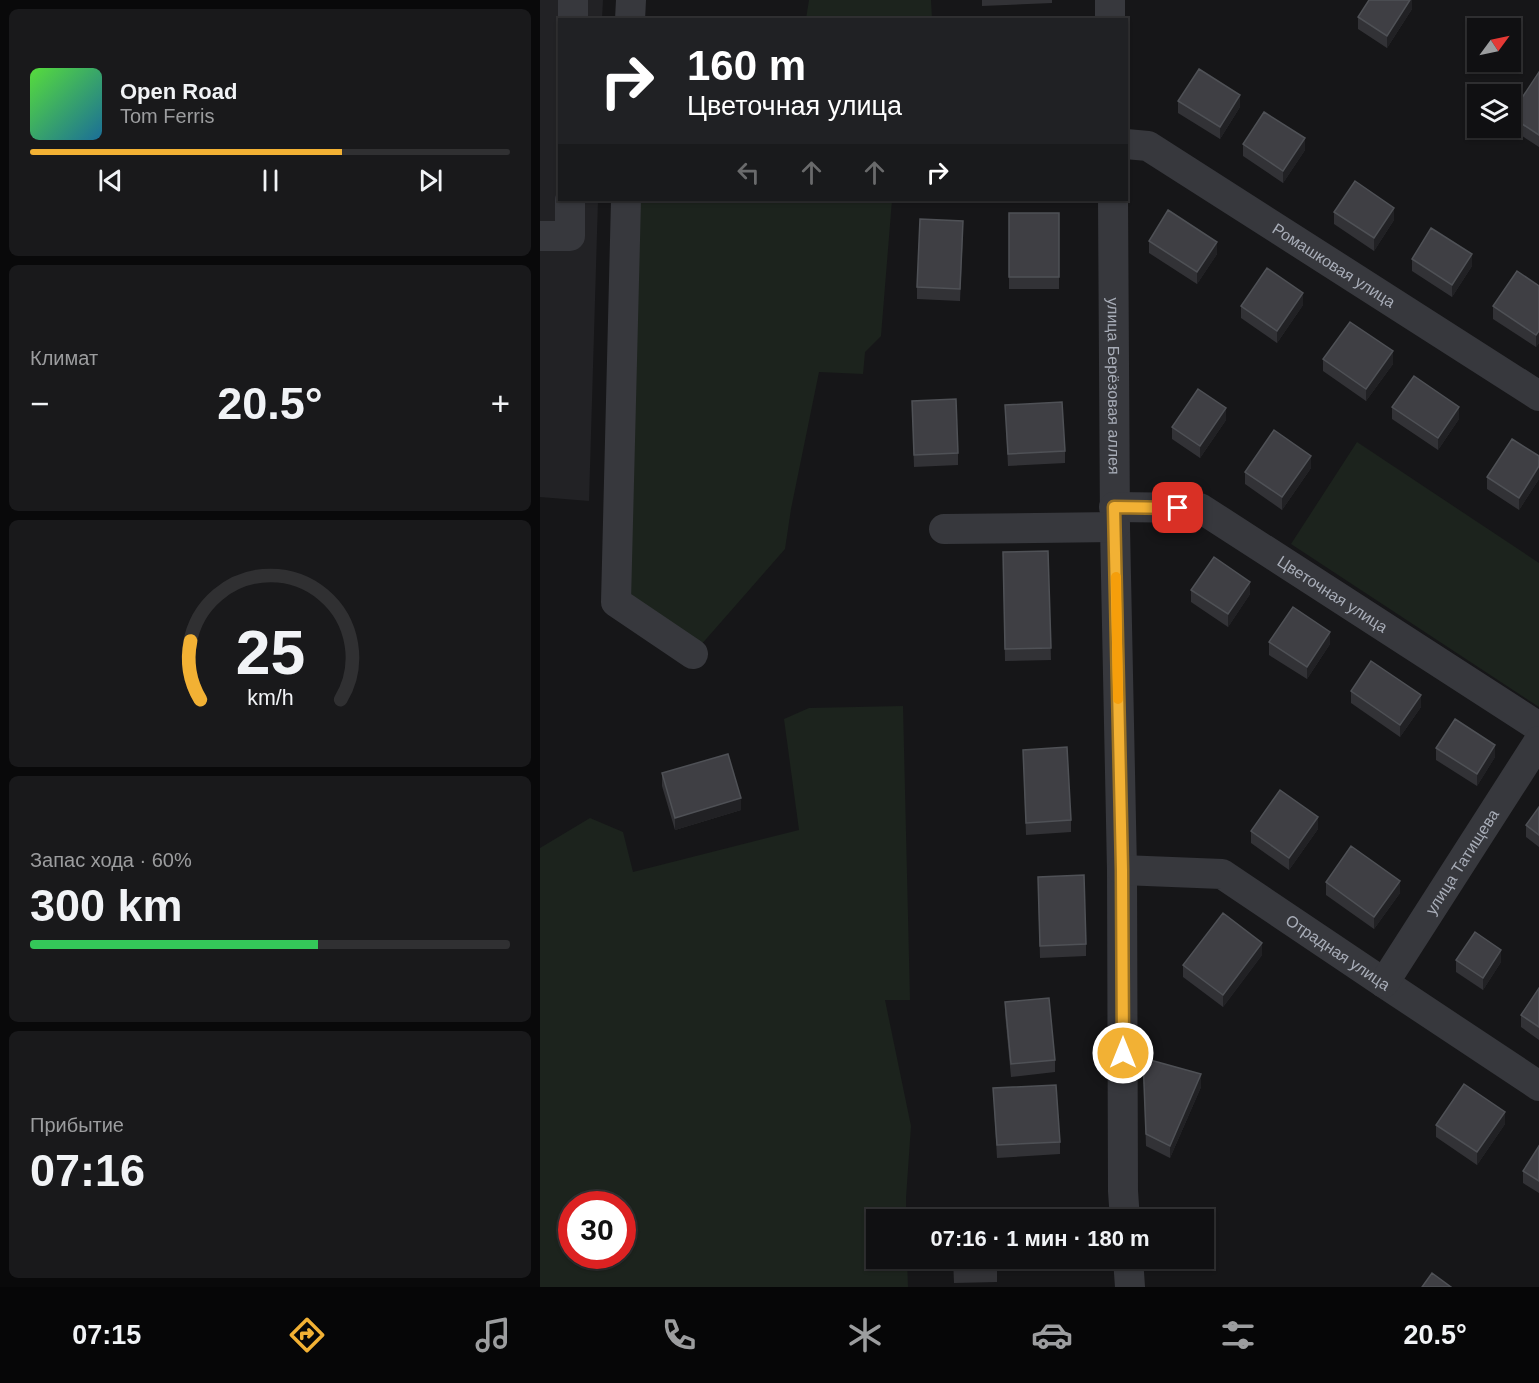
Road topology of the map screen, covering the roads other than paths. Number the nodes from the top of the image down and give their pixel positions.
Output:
1 (573, 0) edge
2 (631, 0) edge
3 (1110, 0) edge
4 (573, 18) edge
5 (630, 18) edge
6 (1110, 18) edge
7 (1128, 144) edge
8 (570, 201) edge
9 (626, 201) edge
10 (1113, 201) edge
11 (540, 237) edge
12 (1539, 396) edge
13 (1114, 517) junction
14 (944, 529) dead end
15 (693, 654) dead end
16 (1539, 727) edge
17 (1539, 741) edge
18 (1122, 870) junction
19 (1384, 983) junction
20 (1539, 1086) edge
21 (1124, 1205) edge
22 (1129, 1269) edge
23 (1130, 1287) edge

1 - 4 street
2 - 5 street
3 - 6 street
7 - 12 street, Ромашковая улица
8 - 11 street
9 - 15 street
10 - 13 street, улица Берёзовая аллея
13 - 14 street, Цветочная улица
13 - 16 street, Цветочная улица
13 - 18 street, улица Берёзовая аллея
17 - 19 street, улица Татищева
18 - 19 street, Отрадная улица
18 - 21 street, улица Берёзовая аллея
19 - 20 street, Отрадная улица
22 - 23 street

